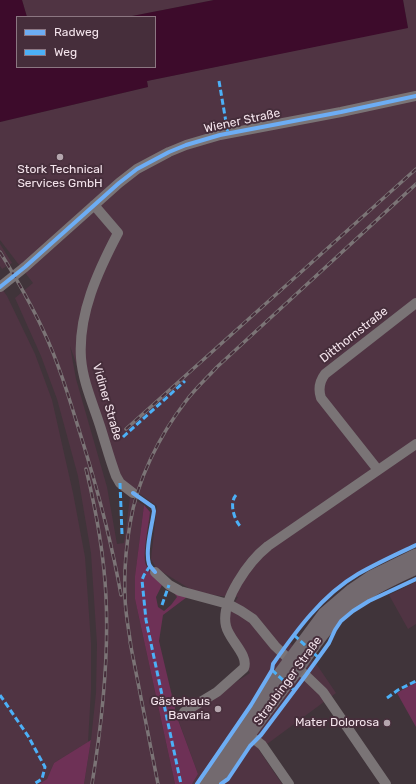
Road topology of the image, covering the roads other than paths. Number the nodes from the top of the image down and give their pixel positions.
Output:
1 (416, 96) edge
2 (94, 205) junction
3 (0, 287) edge
4 (416, 303) edge
5 (416, 444) edge
6 (378, 470) junction
7 (133, 493) dead end
8 (416, 555) edge
9 (416, 568) edge
10 (155, 572) dead end
11 (228, 604) junction
12 (294, 664) junction
13 (184, 712) dead end
14 (249, 735) junction
15 (203, 784) edge
16 (215, 784) edge
17 (289, 784) edge
18 (386, 784) edge

1 - 2 street, Wiener Straße
2 - 3 street, Wiener Straße
2 - 7 street, Vidiner Straße
4 - 6 street, Ditthornstraße
5 - 6 street
6 - 11 street
8 - 12 main road, Straubinger Straße
9 - 12 main road, Straubinger Straße
10 - 11 street
11 - 12 street
11 - 13 street
12 - 14 main road, Straubinger Straße
12 - 15 main road, Straubinger Straße
12 - 18 street
14 - 16 main road, Straubinger Straße
14 - 17 street

